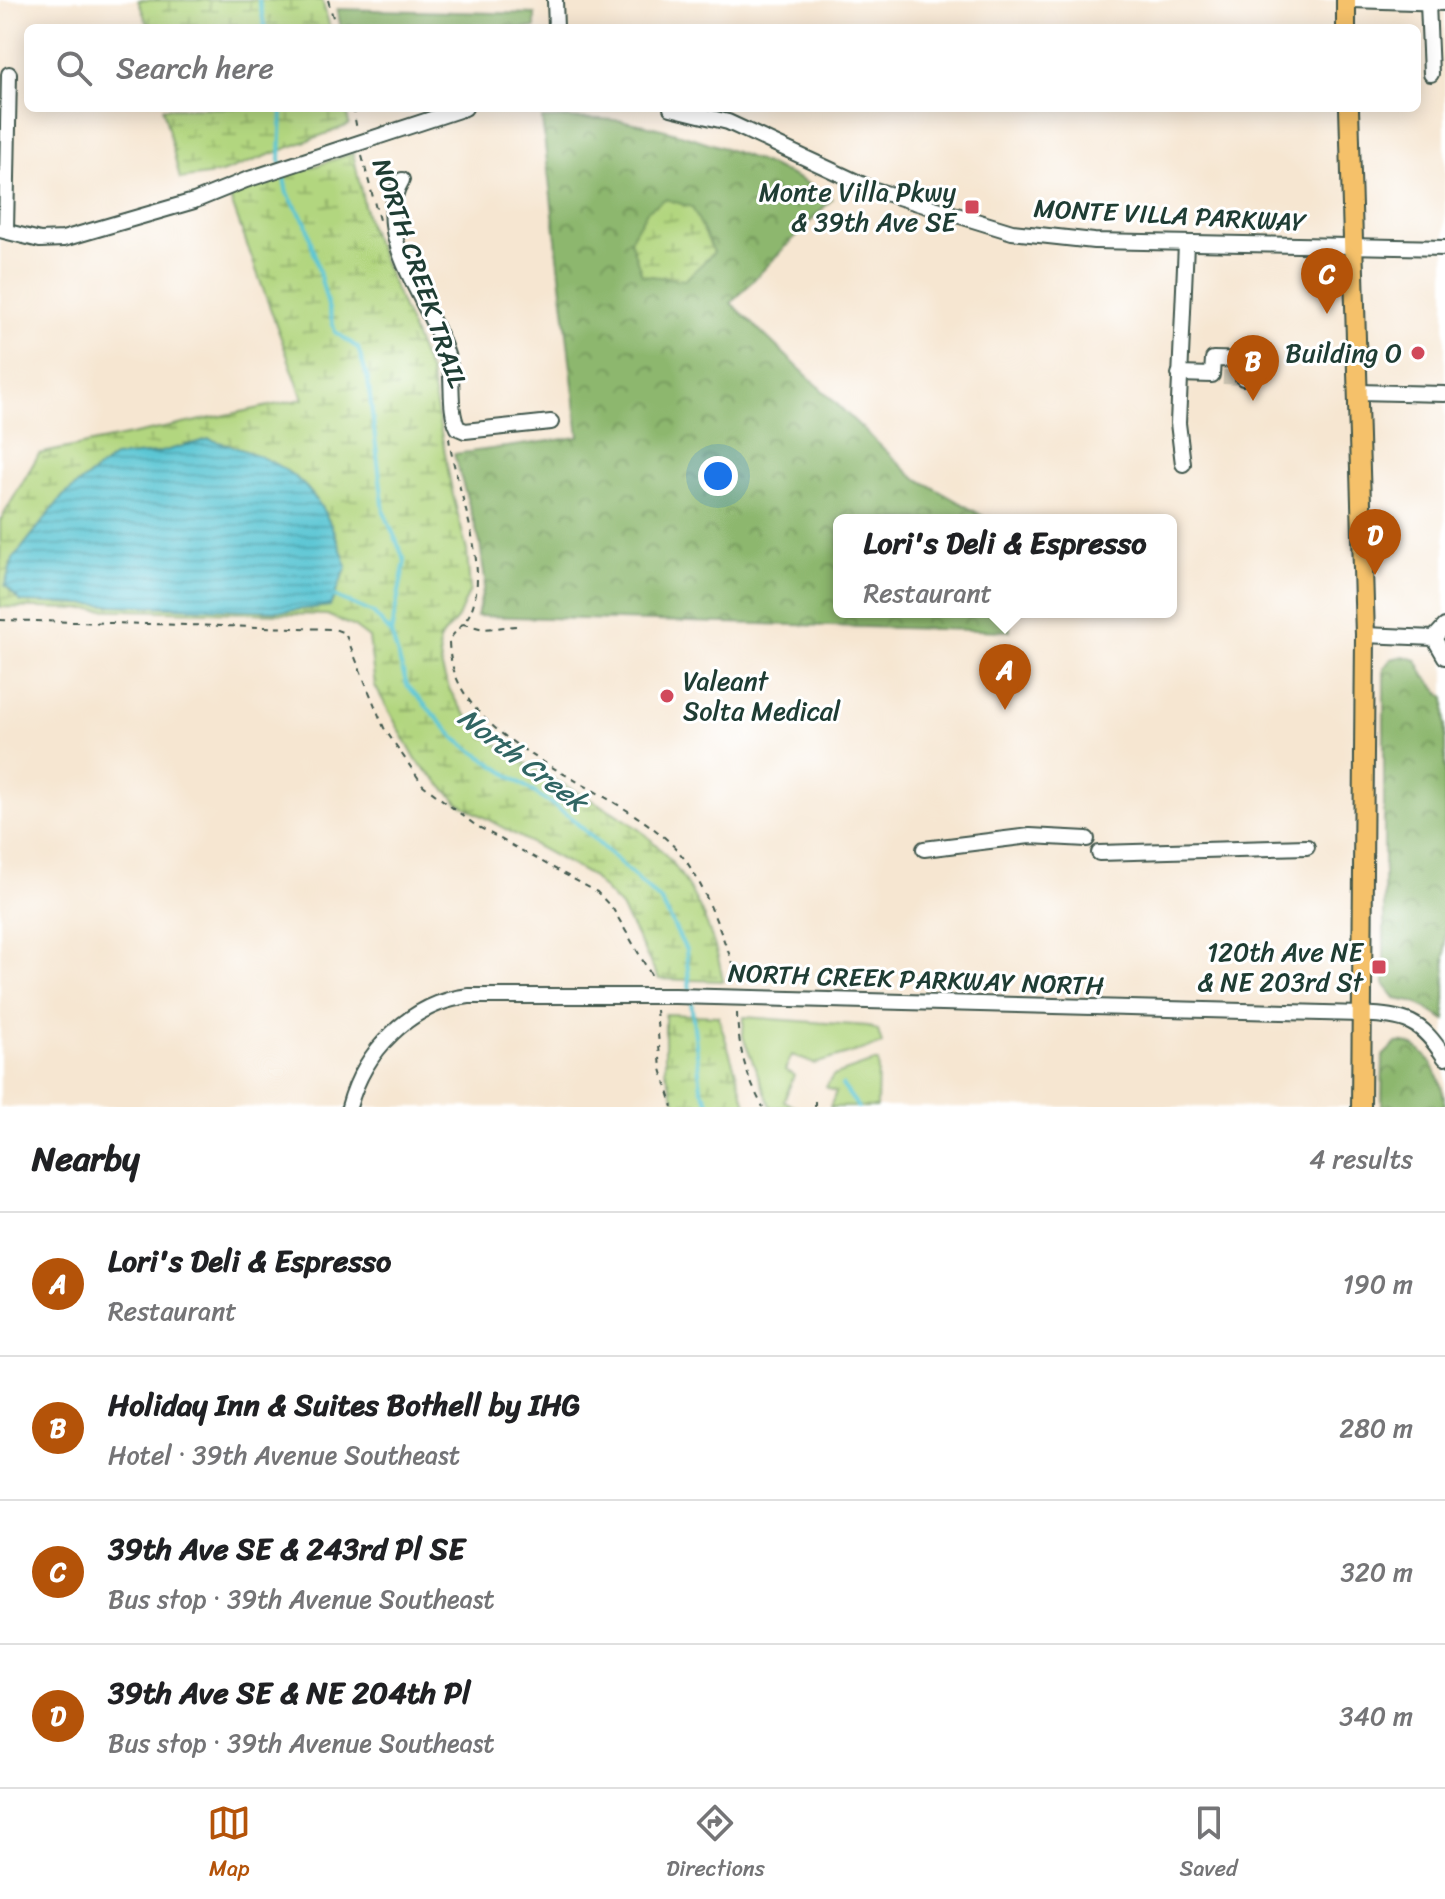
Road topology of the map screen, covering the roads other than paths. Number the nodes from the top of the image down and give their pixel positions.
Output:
1 (555, 0) edge
2 (1346, 0) edge
3 (1352, 0) edge
4 (1428, 3) junction
5 (1445, 3) edge
6 (556, 24) edge
7 (1346, 24) edge
8 (9, 74) dead end
9 (1431, 74) dead end
10 (453, 112) edge
11 (687, 112) edge
12 (1349, 112) edge
13 (402, 180) dead end
14 (3, 230) edge
15 (1186, 244) junction
16 (1353, 247) junction
17 (1445, 248) edge
18 (1179, 374) junction
19 (1243, 378) dead end
20 (1357, 392) junction
21 (1445, 394) edge
22 (551, 422) dead end
23 (1183, 464) dead end
24 (1445, 626) edge
25 (1434, 638) junction
26 (1365, 642) junction
27 (1445, 657) edge
28 (1087, 839) dead end
29 (1307, 847) dead end
30 (924, 849) dead end
31 (1099, 853) dead end
32 (1361, 1014) junction
33 (1445, 1058) edge
34 (349, 1107) edge
35 (1361, 1107) edge

1 - 6 street
2 - 7 main road
3 - 4 street
4 - 5 street
4 - 9 street
8 - 14 street
10 - 14 street
11 - 15 street, MONTE VILLA PARKWAY
12 - 16 main road
13 - 22 street
15 - 16 street, MONTE VILLA PARKWAY
15 - 18 street
16 - 17 street, MONTE VILLA PARKWAY
16 - 20 main road
18 - 19 street
18 - 23 street
20 - 21 street
20 - 26 main road
24 - 25 street
25 - 26 street
25 - 27 street
26 - 32 main road
28 - 30 street
29 - 31 street
32 - 33 street, NORTH CREEK PARKWAY NORTH
32 - 34 street, NORTH CREEK PARKWAY NORTH
32 - 35 main road

